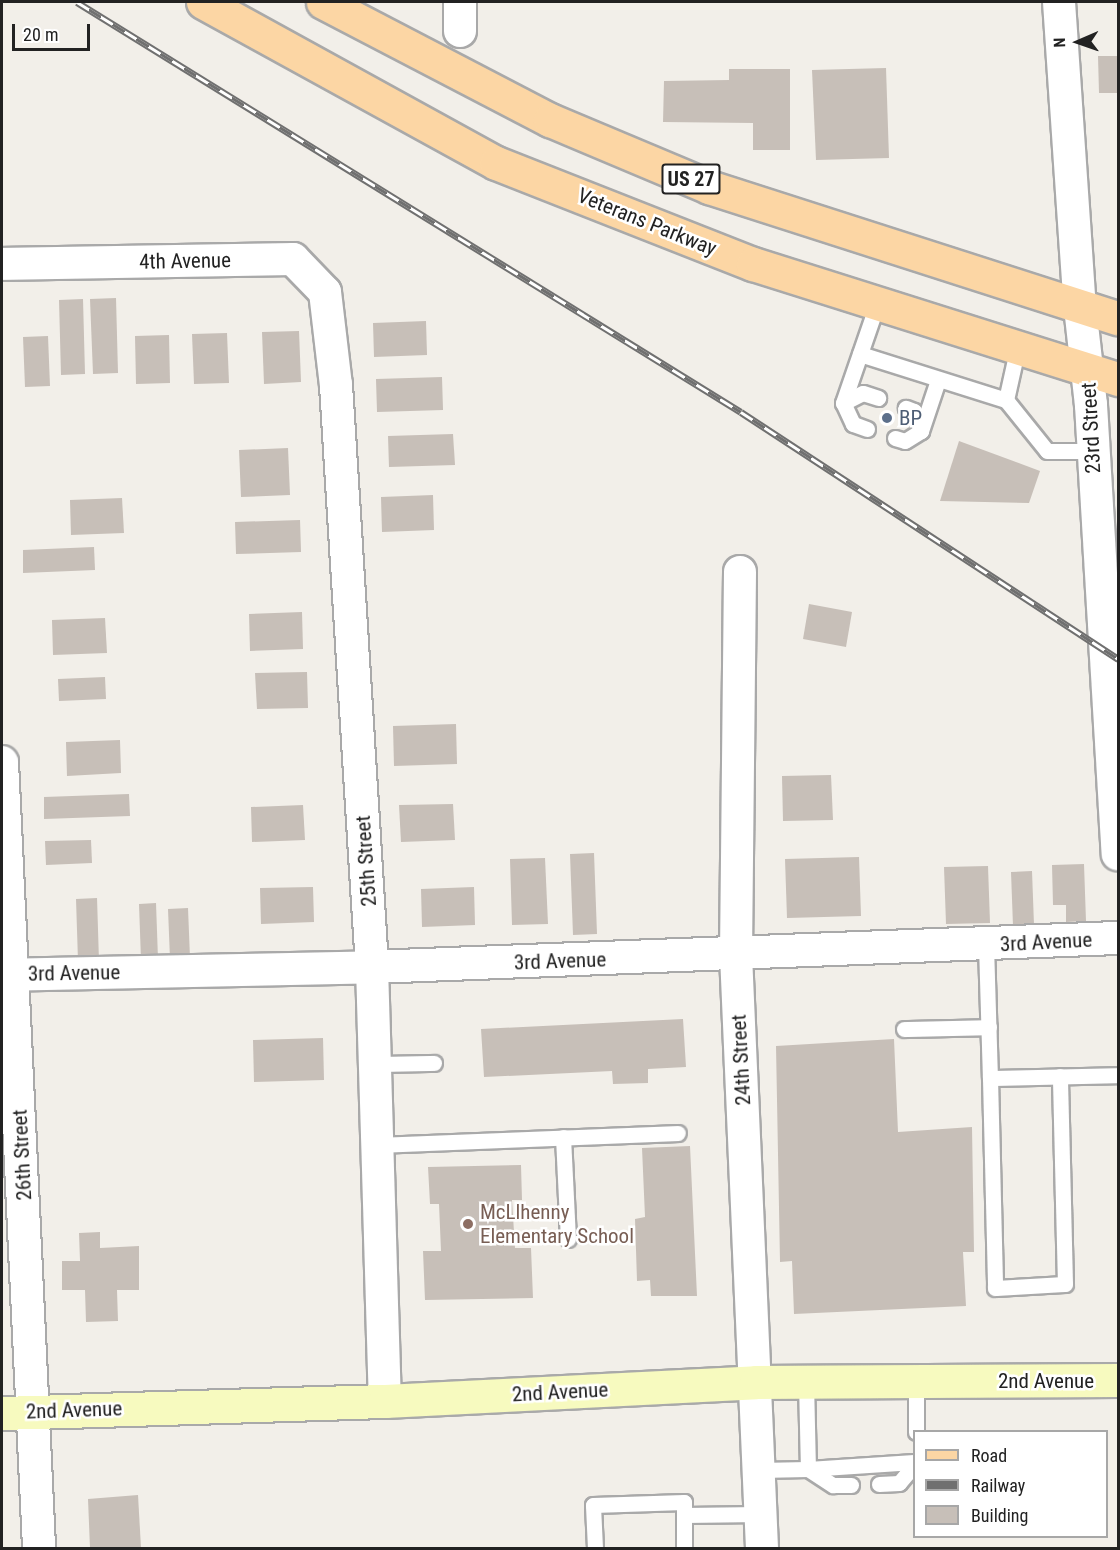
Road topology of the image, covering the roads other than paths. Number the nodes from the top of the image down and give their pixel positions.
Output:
1 (202, 2) edge
2 (323, 2) edge
3 (1059, 2) edge
4 (2, 264) edge
5 (877, 304) junction
6 (1080, 307) junction
7 (1119, 318) edge
8 (329, 322) joint
9 (1018, 346) junction
10 (860, 354) junction
11 (1088, 369) junction
12 (1119, 379) edge
13 (938, 380) junction
14 (878, 398) dead end
15 (1005, 400) junction
16 (843, 403) junction
17 (906, 408) dead end
18 (867, 429) dead end
19 (921, 431) junction
20 (895, 438) dead end
21 (1092, 451) junction
22 (740, 572) dead end
23 (2, 762) edge
24 (1119, 854) edge
25 (1119, 938) edge
26 (986, 945) junction
27 (736, 955) junction
28 (372, 967) junction
29 (8, 975) edge
30 (989, 1027) junction
31 (904, 1029) dead end
32 (434, 1063) dead end
33 (375, 1065) junction
34 (1060, 1076) junction
35 (1119, 1076) edge
36 (990, 1078) junction
37 (678, 1133) dead end
38 (563, 1137) junction
39 (378, 1145) junction
40 (568, 1239) dead end
41 (1119, 1380) edge
42 (916, 1381) junction
43 (756, 1382) junction
44 (806, 1382) junction
45 (385, 1401) junction
46 (34, 1411) junction
47 (2, 1413) edge
48 (916, 1430) edge
49 (913, 1464) edge
50 (913, 1466) edge
51 (808, 1469) junction
52 (759, 1470) junction
53 (879, 1484) dead end
54 (851, 1485) dead end
55 (760, 1514) junction
56 (684, 1515) junction
57 (39, 1548) edge
58 (595, 1548) edge
59 (684, 1548) edge
60 (762, 1548) edge

1 - 5 main road, Veterans Parkway / US 27
2 - 6 main road, US 27
3 - 6 street, 23rd Street
4 - 8 street, 4th Avenue
5 - 9 main road, Veterans Parkway / US 27
5 - 10 lane
6 - 7 main road, US 27
6 - 11 street, 23rd Street
8 - 28 street, 25th Street
9 - 11 main road, Veterans Parkway / US 27
9 - 15 lane
10 - 13 lane
10 - 16 lane
11 - 12 main road, Veterans Parkway / US 27
11 - 21 street, 23rd Street
13 - 15 lane
13 - 19 lane
14 - 16 lane
15 - 21 lane
16 - 18 lane
17 - 19 lane
19 - 20 lane
21 - 24 street, 23rd Street
22 - 27 street, 24th Street
23 - 29 street, 26th Street
25 - 26 street, 3rd Avenue
26 - 27 street, 3rd Avenue
26 - 30 lane
27 - 28 street, 3rd Avenue
27 - 43 street, 24th Street
28 - 29 street, 3rd Avenue
28 - 33 street, 25th Street
29 - 46 street, 26th Street
30 - 31 lane
30 - 36 lane
32 - 33 lane
33 - 39 street, 25th Street
34 - 35 lane
34 - 36 lane
34 - 36 lane
37 - 38 lane
38 - 39 lane
38 - 40 lane
39 - 45 street, 25th Street
41 - 42 main road, 2nd Avenue
42 - 44 main road, 2nd Avenue
42 - 48 lane
43 - 44 main road, 2nd Avenue
43 - 45 main road, 2nd Avenue
43 - 52 street, 24th Street
44 - 51 lane
45 - 46 main road, 2nd Avenue
46 - 47 main road, 2nd Avenue
46 - 57 street, 26th Street
49 - 51 lane
50 - 53 lane
51 - 52 lane
51 - 54 lane
52 - 55 street, 24th Street
55 - 56 lane
55 - 60 street, 24th Street
56 - 58 lane
56 - 59 lane

